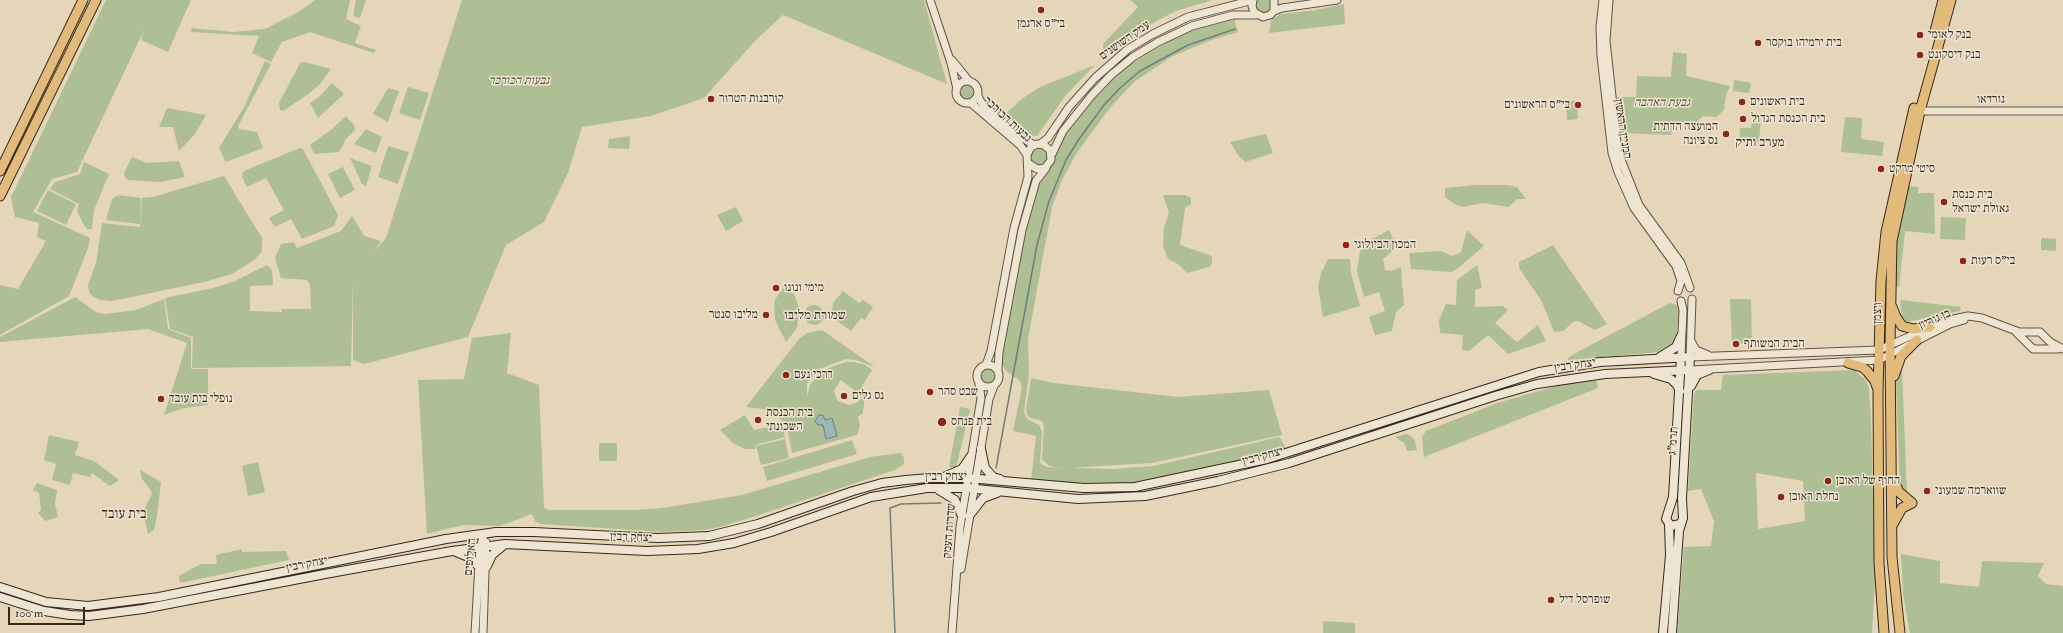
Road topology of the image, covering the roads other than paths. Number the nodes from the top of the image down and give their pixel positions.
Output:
1 (83, 0) edge
2 (96, 0) edge
3 (930, 0) edge
4 (1253, 0) edge
5 (1274, 0) edge
6 (1337, 0) edge
7 (1603, 0) edge
8 (1609, 0) edge
9 (1943, 0) edge
10 (1951, 0) edge
11 (1274, 11) junction
12 (1256, 15) junction
13 (948, 53) junction
14 (969, 82) junction
15 (957, 89) junction
16 (978, 96) junction
17 (971, 103) junction
18 (1920, 111) junction
19 (2063, 111) edge
20 (1037, 145) junction
21 (1052, 154) junction
22 (1027, 155) junction
23 (1028, 163) junction
24 (1048, 166) junction
25 (0, 171) edge
26 (0, 196) edge
27 (1690, 288) junction
28 (1678, 291) junction
29 (1692, 299) junction
30 (1890, 299) junction
31 (1681, 301) junction
32 (1992, 322) junction
33 (1930, 327) junction
34 (2013, 330) junction
35 (2033, 333) junction
36 (1681, 336) junction
37 (2045, 337) junction
38 (1918, 340) junction
39 (1690, 341) junction
40 (2028, 342) junction
41 (2041, 348) junction
42 (2063, 349) edge
43 (1879, 350) junction
44 (1890, 350) junction
45 (1681, 357) junction
46 (1690, 357) junction
47 (1714, 357) junction
48 (1656, 358) junction
49 (1879, 360) junction
50 (1848, 363) junction
51 (986, 365) junction
52 (998, 370) junction
53 (1681, 370) junction
54 (1690, 370) junction
55 (1709, 370) junction
56 (1642, 372) junction
57 (979, 384) junction
58 (994, 386) junction
59 (1891, 389) junction
60 (1878, 392) junction
61 (1680, 393) junction
62 (1689, 397) junction
63 (981, 449) junction
64 (971, 456) junction
65 (1891, 472) junction
66 (939, 478) junction
67 (971, 479) junction
68 (1006, 481) junction
69 (934, 488) junction
70 (970, 488) junction
71 (1002, 492) junction
72 (1670, 511) junction
73 (1682, 514) junction
74 (965, 515) junction
75 (1669, 524) junction
76 (1680, 524) junction
77 (1892, 527) junction
78 (484, 534) junction
79 (505, 544) junction
80 (484, 547) junction
81 (452, 551) junction
82 (483, 567) junction
83 (0, 587) edge
84 (0, 597) edge
85 (1881, 603) junction
86 (475, 633) edge
87 (484, 633) edge
88 (952, 633) edge
89 (1663, 633) edge
90 (1672, 633) edge
91 (1878, 633) edge
92 (1884, 633) edge
93 (1901, 633) edge

1 - 25 main road
2 - 26 main road
3 - 13 street
4 - 12 street
4 - 20 street, עמק השושנים
5 - 11 street
6 - 11 street
7 - 28 street, המניין הראשון
8 - 27 street, המניין הראשון
9 - 43 main road, ויצמן
10 - 18 main road, ויצמן
11 - 12 street, עמק השושנים
12 - 21 street, עמק השושנים
13 - 14 street
13 - 15 street
14 - 15 street
14 - 16 street
15 - 17 street
16 - 17 street
16 - 20 street, גבעות הכורכר
17 - 22 street, גבעות הכורכר
18 - 19 street, נורדאו
18 - 30 main road, ויצמן
20 - 21 street
20 - 22 street
21 - 24 street
22 - 23 street
23 - 24 street
23 - 51 street
24 - 52 street
27 - 28 street
27 - 29 street
28 - 31 street
29 - 31 street
29 - 39 street
30 - 33 main road
30 - 44 main road, ויצמן
31 - 36 street
32 - 33 street, בן גוריון
32 - 34 street, בן גוריון
32 - 38 street, בן גוריון
33 - 44 street, בן גוריון
34 - 35 street, בן גוריון
34 - 40 street, בן גוריון
35 - 37 street
35 - 40 street
36 - 45 street
36 - 48 main road
37 - 41 street
37 - 42 street
38 - 44 street, בן גוריון
38 - 59 main road
39 - 46 street
39 - 47 street
40 - 41 street
41 - 42 street
43 - 44 street, יצחק רבין
43 - 47 street, יצחק רבין
43 - 49 main road, ויצמן
44 - 49 street, יצחק רבין
44 - 59 main road, ויצמן
45 - 46 main road, יצחק רבין
45 - 48 main road, יצחק רבין
45 - 53 main road
46 - 47 street, יצחק רבין
46 - 54 main road
48 - 68 main road, יצחק רבין
49 - 50 street, יצחק רבין
49 - 60 main road, ויצמן
50 - 55 street, יצחק רבין
50 - 60 main road
51 - 52 street
51 - 57 street
52 - 58 street
53 - 54 main road, יצחק רבין
53 - 56 main road, יצחק רבין
53 - 61 main road, תרמ"ג
54 - 55 street, יצחק רבין
54 - 62 main road, תרמ"ג
55 - 62 main road
56 - 61 main road
56 - 71 main road, יצחק רבין
57 - 58 street
57 - 64 street
58 - 63 street
59 - 65 main road, ויצמן
60 - 85 main road, ויצמן
61 - 72 main road, תרמ"ג
62 - 73 main road, תרמ"ג
63 - 67 street
63 - 68 main road
64 - 66 main road
64 - 67 street
65 - 77 main road, ויצמן
65 - 77 main road
66 - 67 main road, יצחק רבין
66 - 78 main road, יצחק רבין
67 - 68 main road, יצחק רבין
67 - 70 street
69 - 70 main road, יצחק רבין
69 - 74 main road
69 - 79 main road, יצחק רבין
70 - 71 main road, יצחק רבין
70 - 74 street, שדרות העמק
71 - 74 main road
72 - 73 main road
72 - 75 main road
73 - 76 main road
74 - 88 street, שדרות העמק
75 - 76 main road
75 - 89 main road
76 - 90 main road
77 - 93 main road, ויצמן
78 - 80 street, האלופים
78 - 83 main road, יצחק רבין
79 - 80 main road, יצחק רבין
79 - 82 main road
80 - 81 main road, יצחק רבין
80 - 82 street, האלופים
81 - 82 main road
81 - 84 main road, יצחק רבין
82 - 86 street, האלופים
82 - 87 street, האלופים
85 - 91 main road
85 - 92 main road, ויצמן

